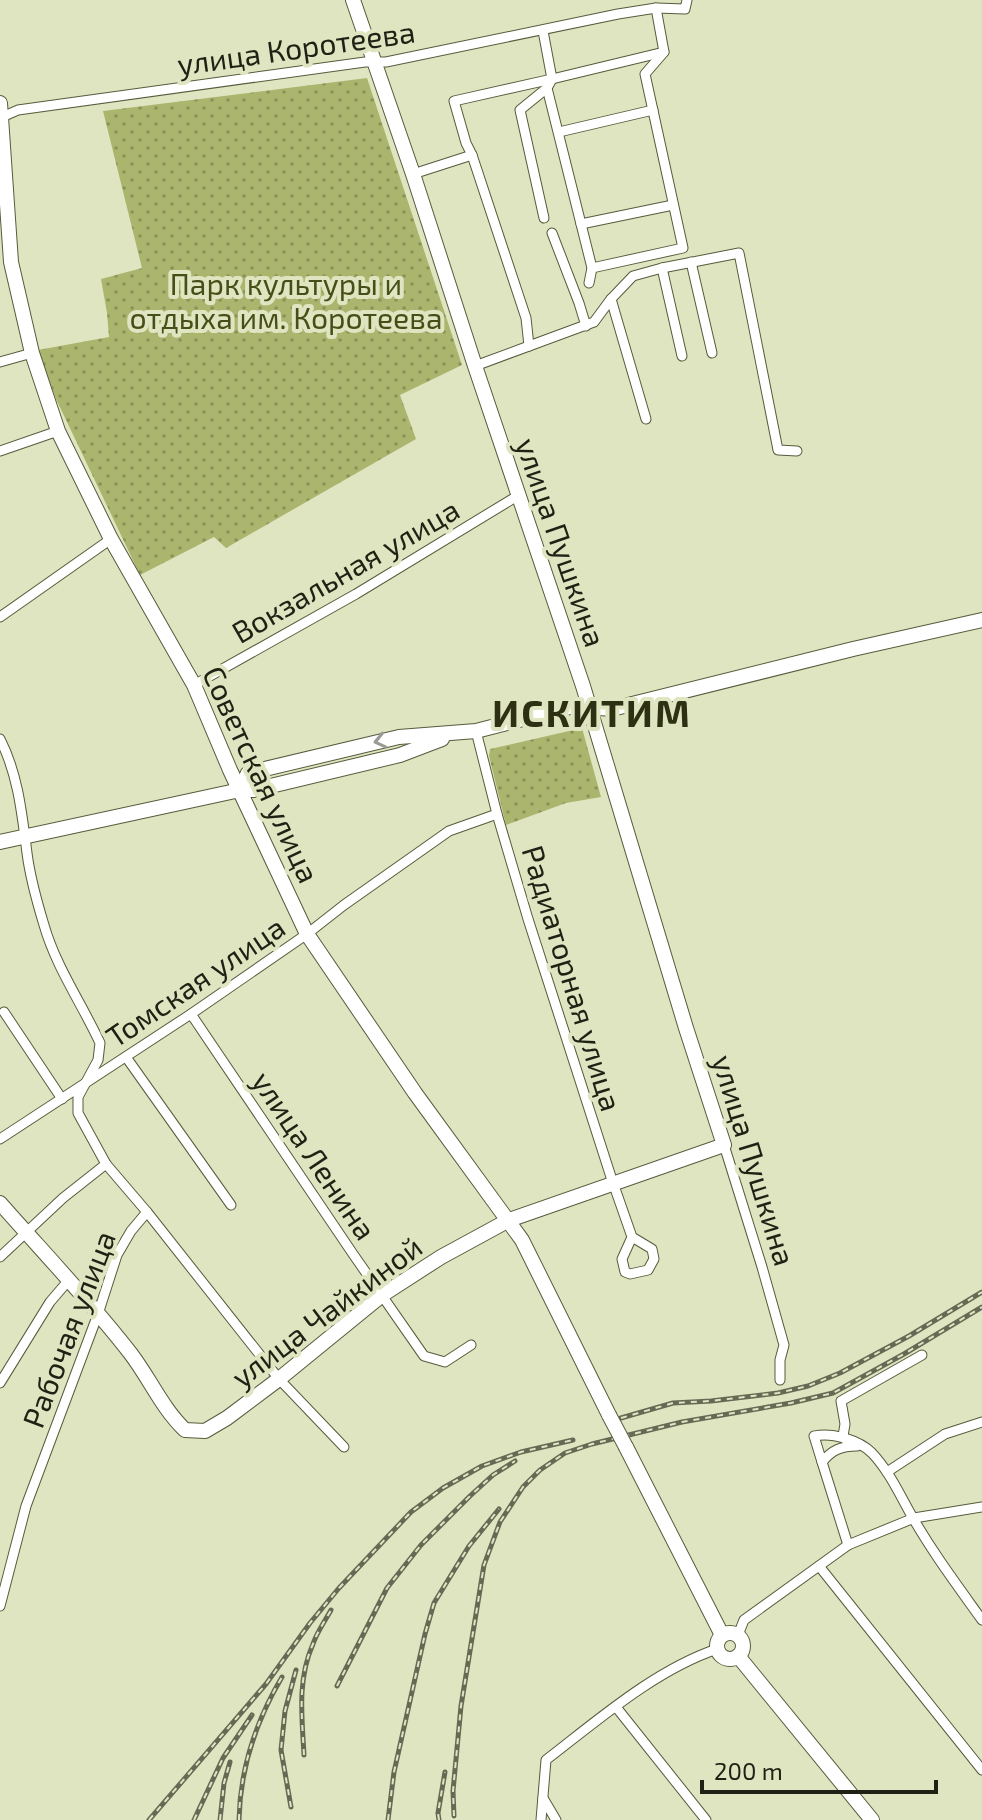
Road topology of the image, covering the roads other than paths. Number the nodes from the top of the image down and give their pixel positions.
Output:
1 (353, 0) edge
2 (687, 0) edge
3 (656, 8) junction
4 (543, 31) junction
5 (664, 52) junction
6 (373, 61) junction
7 (550, 84) junction
8 (653, 110) junction
9 (1, 113) edge
10 (559, 132) junction
11 (472, 155) junction
12 (413, 174) junction
13 (673, 205) junction
14 (544, 218) dead end
15 (581, 224) junction
16 (552, 233) dead end
17 (691, 262) junction
18 (6, 264) edge
19 (592, 268) junction
20 (662, 268) junction
21 (589, 283) dead end
22 (611, 299) junction
23 (586, 326) junction
24 (529, 346) junction
25 (32, 353) junction
26 (712, 353) dead end
27 (682, 356) dead end
28 (0, 362) edge
29 (475, 366) junction
30 (646, 419) dead end
31 (58, 431) junction
32 (0, 451) edge
33 (797, 451) dead end
34 (519, 495) junction
35 (111, 539) junction
36 (0, 617) edge
37 (982, 620) edge
38 (194, 685) junction
39 (590, 707) junction
40 (476, 731) junction
41 (0, 739) edge
42 (240, 790) junction
43 (497, 814) junction
44 (25, 836) junction
45 (0, 842) edge
46 (307, 934) junction
47 (4, 1012) dead end
48 (191, 1014) junction
49 (126, 1057) junction
50 (85, 1082) junction
51 (62, 1099) junction
52 (0, 1139) edge
53 (724, 1145) junction
54 (106, 1164) junction
55 (613, 1183) junction
56 (0, 1203) edge
57 (231, 1205) dead end
58 (147, 1212) junction
59 (509, 1220) junction
60 (26, 1233) junction
61 (632, 1237) dead end
62 (0, 1257) edge
63 (68, 1281) junction
64 (382, 1295) junction
65 (98, 1314) junction
66 (471, 1345) dead end
67 (922, 1355) dead end
68 (279, 1379) junction
69 (780, 1380) dead end
70 (0, 1383) edge
71 (982, 1422) edge
72 (845, 1439) junction
73 (860, 1446) junction
74 (344, 1447) dead end
75 (822, 1462) junction
76 (887, 1472) junction
77 (982, 1507) edge
78 (914, 1518) junction
79 (848, 1545) junction
80 (819, 1566) junction
81 (0, 1606) edge
82 (982, 1620) edge
83 (738, 1635) junction
84 (720, 1642) junction
85 (738, 1656) junction
86 (616, 1707) junction
87 (982, 1770) edge
88 (543, 1798) junction
89 (541, 1820) edge
90 (556, 1820) edge
91 (706, 1820) edge
92 (872, 1820) edge

1 - 6 main road, улица Пушкина
2 - 3 street, улица Коротеева
3 - 4 street, улица Коротеева
3 - 5 street
4 - 6 street, улица Коротеева
4 - 7 street
5 - 7 street
5 - 8 street
6 - 9 street, улица Коротеева
6 - 12 main road, улица Пушкина
7 - 10 street
7 - 11 street
7 - 14 street
8 - 10 street
8 - 13 street
9 - 18 main road, Советская улица
10 - 15 street
11 - 12 street
11 - 24 street
12 - 29 main road, улица Пушкина
13 - 15 street
13 - 19 street
15 - 19 street
16 - 23 street
17 - 20 street
17 - 26 street
17 - 33 street
18 - 25 main road, Советская улица
19 - 21 street
20 - 22 street
20 - 27 street
22 - 23 street
22 - 30 street
23 - 24 street
24 - 29 street
25 - 28 street
25 - 31 main road, Советская улица
29 - 34 main road, улица Пушкина
31 - 32 street
31 - 35 main road, Советская улица
34 - 38 street, Вокзальная улица
34 - 39 main road, улица Пушкина
35 - 36 street
35 - 38 main road, Советская улица
37 - 39 main road
38 - 42 main road, Советская улица
39 - 40 main road
39 - 53 main road, улица Пушкина
40 - 42 main road
40 - 43 street, Радиаторная улица
41 - 44 street
42 - 44 main road
42 - 46 main road, Советская улица
43 - 46 street, Томская улица
43 - 55 street, Радиаторная улица
44 - 45 main road
44 - 50 street
46 - 48 street, Томская улица
46 - 59 main road, Советская улица
47 - 51 street
48 - 49 street, Томская улица
48 - 64 street, улица Ленина
49 - 50 street, Томская улица
49 - 57 street
50 - 51 street, Томская улица
50 - 54 street
51 - 52 street, Томская улица
53 - 55 main road, улица Чайкиной
53 - 69 street, улица Пушкина
54 - 58 street
54 - 60 street
55 - 59 main road, улица Чайкиной
55 - 61 street, Радиаторная улица
56 - 60 main road
58 - 65 street, Рабочая улица
58 - 68 street
59 - 64 main road, улица Чайкиной
59 - 84 main road, Советская улица, bridge
60 - 62 street
60 - 63 main road
63 - 65 main road
63 - 70 street
64 - 66 street, улица Ленина
64 - 68 main road, улица Чайкиной
65 - 68 main road, улица Чайкиной
65 - 81 street, Рабочая улица
67 - 72 street
68 - 74 street
71 - 76 street
72 - 73 street
72 - 75 street
73 - 75 street
73 - 76 street
75 - 79 street
76 - 78 street
77 - 78 street
78 - 79 street
78 - 82 street
79 - 80 street
80 - 83 street
80 - 87 street
83 - 84 main road
83 - 85 main road
84 - 85 main road
84 - 86 street
85 - 92 main road
86 - 88 street
86 - 91 street
88 - 89 street
88 - 90 street

